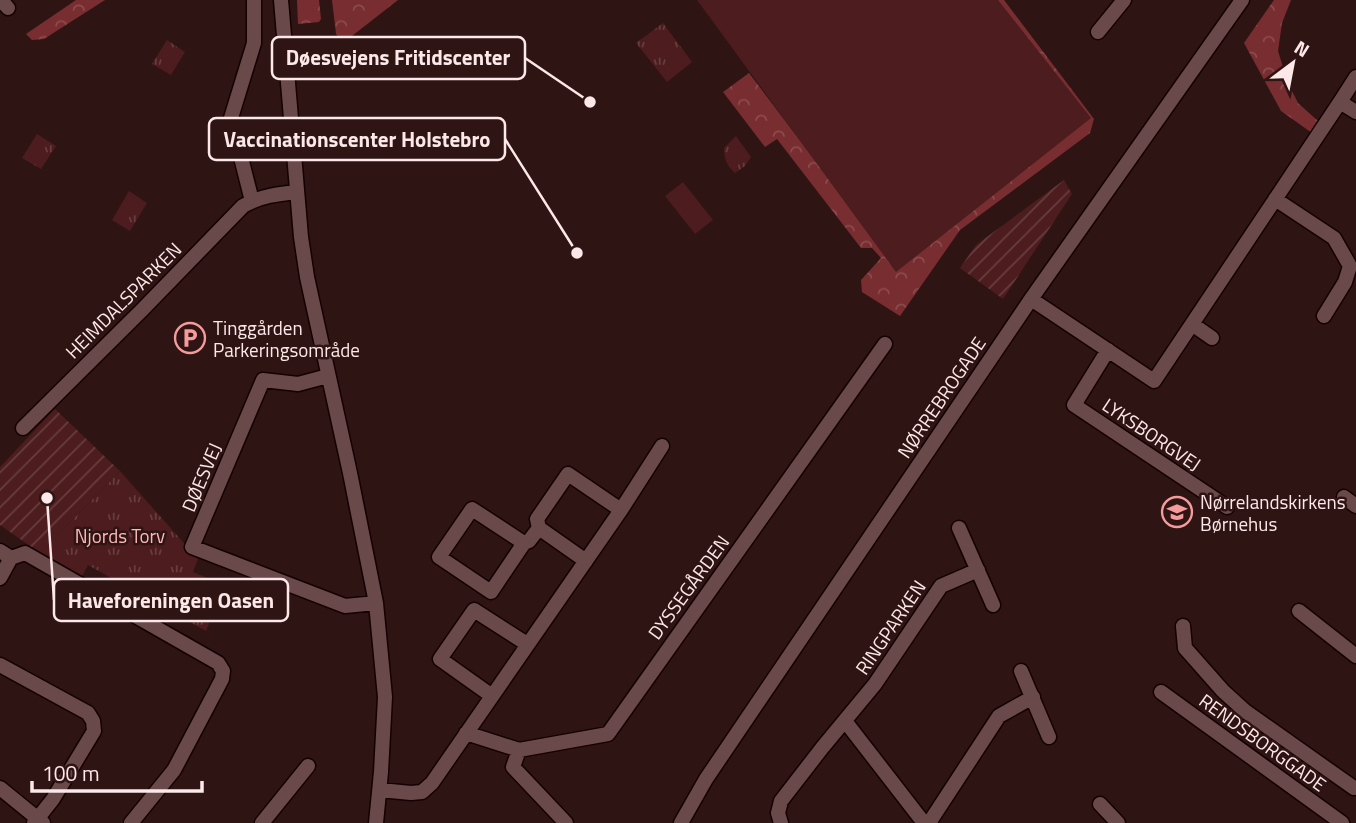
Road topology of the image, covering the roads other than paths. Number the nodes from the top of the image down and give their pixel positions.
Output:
1 (254, 0) edge
2 (281, 0) edge
3 (1124, 0) edge
4 (1242, 0) edge
5 (1098, 32) dead end
6 (1356, 77) edge
7 (1340, 102) junction
8 (1356, 113) edge
9 (297, 192) junction
10 (1275, 200) junction
11 (252, 201) junction
12 (1031, 299) junction
13 (1324, 316) dead end
14 (1192, 324) junction
15 (1212, 338) dead end
16 (884, 344) dead end
17 (1108, 350) junction
18 (328, 376) junction
19 (23, 428) dead end
20 (662, 446) dead end
21 (1344, 497) dead end
22 (1356, 506) edge
23 (1227, 507) dead end
24 (621, 509) junction
25 (539, 528) junction
26 (959, 528) dead end
27 (524, 543) junction
28 (5, 554) edge
29 (586, 561) junction
30 (978, 570) junction
31 (0, 578) edge
32 (491, 592) junction
33 (376, 603) junction
34 (992, 605) dead end
35 (474, 610) junction
36 (1299, 611) dead end
37 (1182, 626) dead end
38 (527, 644) junction
39 (1356, 656) edge
40 (0, 665) edge
41 (1021, 671) dead end
42 (1161, 692) dead end
43 (492, 696) junction
44 (1033, 697) junction
45 (845, 721) junction
46 (466, 733) junction
47 (1049, 737) dead end
48 (519, 750) junction
49 (308, 766) dead end
50 (0, 788) edge
51 (380, 790) junction
52 (1355, 790) edge
53 (38, 821) edge
54 (131, 823) edge
55 (262, 823) edge
56 (376, 823) edge
57 (566, 823) edge
58 (681, 823) edge
59 (781, 823) edge
60 (927, 823) edge
61 (1342, 823) edge

1 - 11 street
2 - 9 street
3 - 5 street
4 - 12 street, NØRREBROGADE
6 - 7 street
7 - 8 street
7 - 10 street
9 - 11 street, HEIMDALSPARKEN
9 - 18 street
10 - 13 street
10 - 14 street
11 - 19 street, HEIMDALSPARKEN
12 - 17 street
12 - 58 street, NØRREBROGADE
14 - 15 street
14 - 17 street
16 - 48 street, DYSSEGÅRDEN
17 - 23 street, LYKSBORGVEJ
18 - 33 street
18 - 33 street, DØESVEJ
20 - 24 street
21 - 22 street
24 - 25 street
24 - 29 street
25 - 27 street
25 - 29 street
26 - 30 street
27 - 32 street
27 - 32 street
28 - 31 street
28 - 54 street
29 - 38 street
30 - 34 street
30 - 45 street, RINGPARKEN
32 - 35 street
33 - 51 street
35 - 38 street
35 - 43 street
36 - 39 street
37 - 52 street, RENDSBORGGADE
38 - 43 street
40 - 53 street
41 - 44 street
42 - 61 street, RENDSBORGGADE
43 - 46 street
44 - 47 street
44 - 60 street
45 - 59 street, RINGPARKEN
45 - 60 street
46 - 48 street, DYSSEGÅRDEN
46 - 51 street
48 - 57 street
49 - 55 street
50 - 53 street
51 - 56 street

